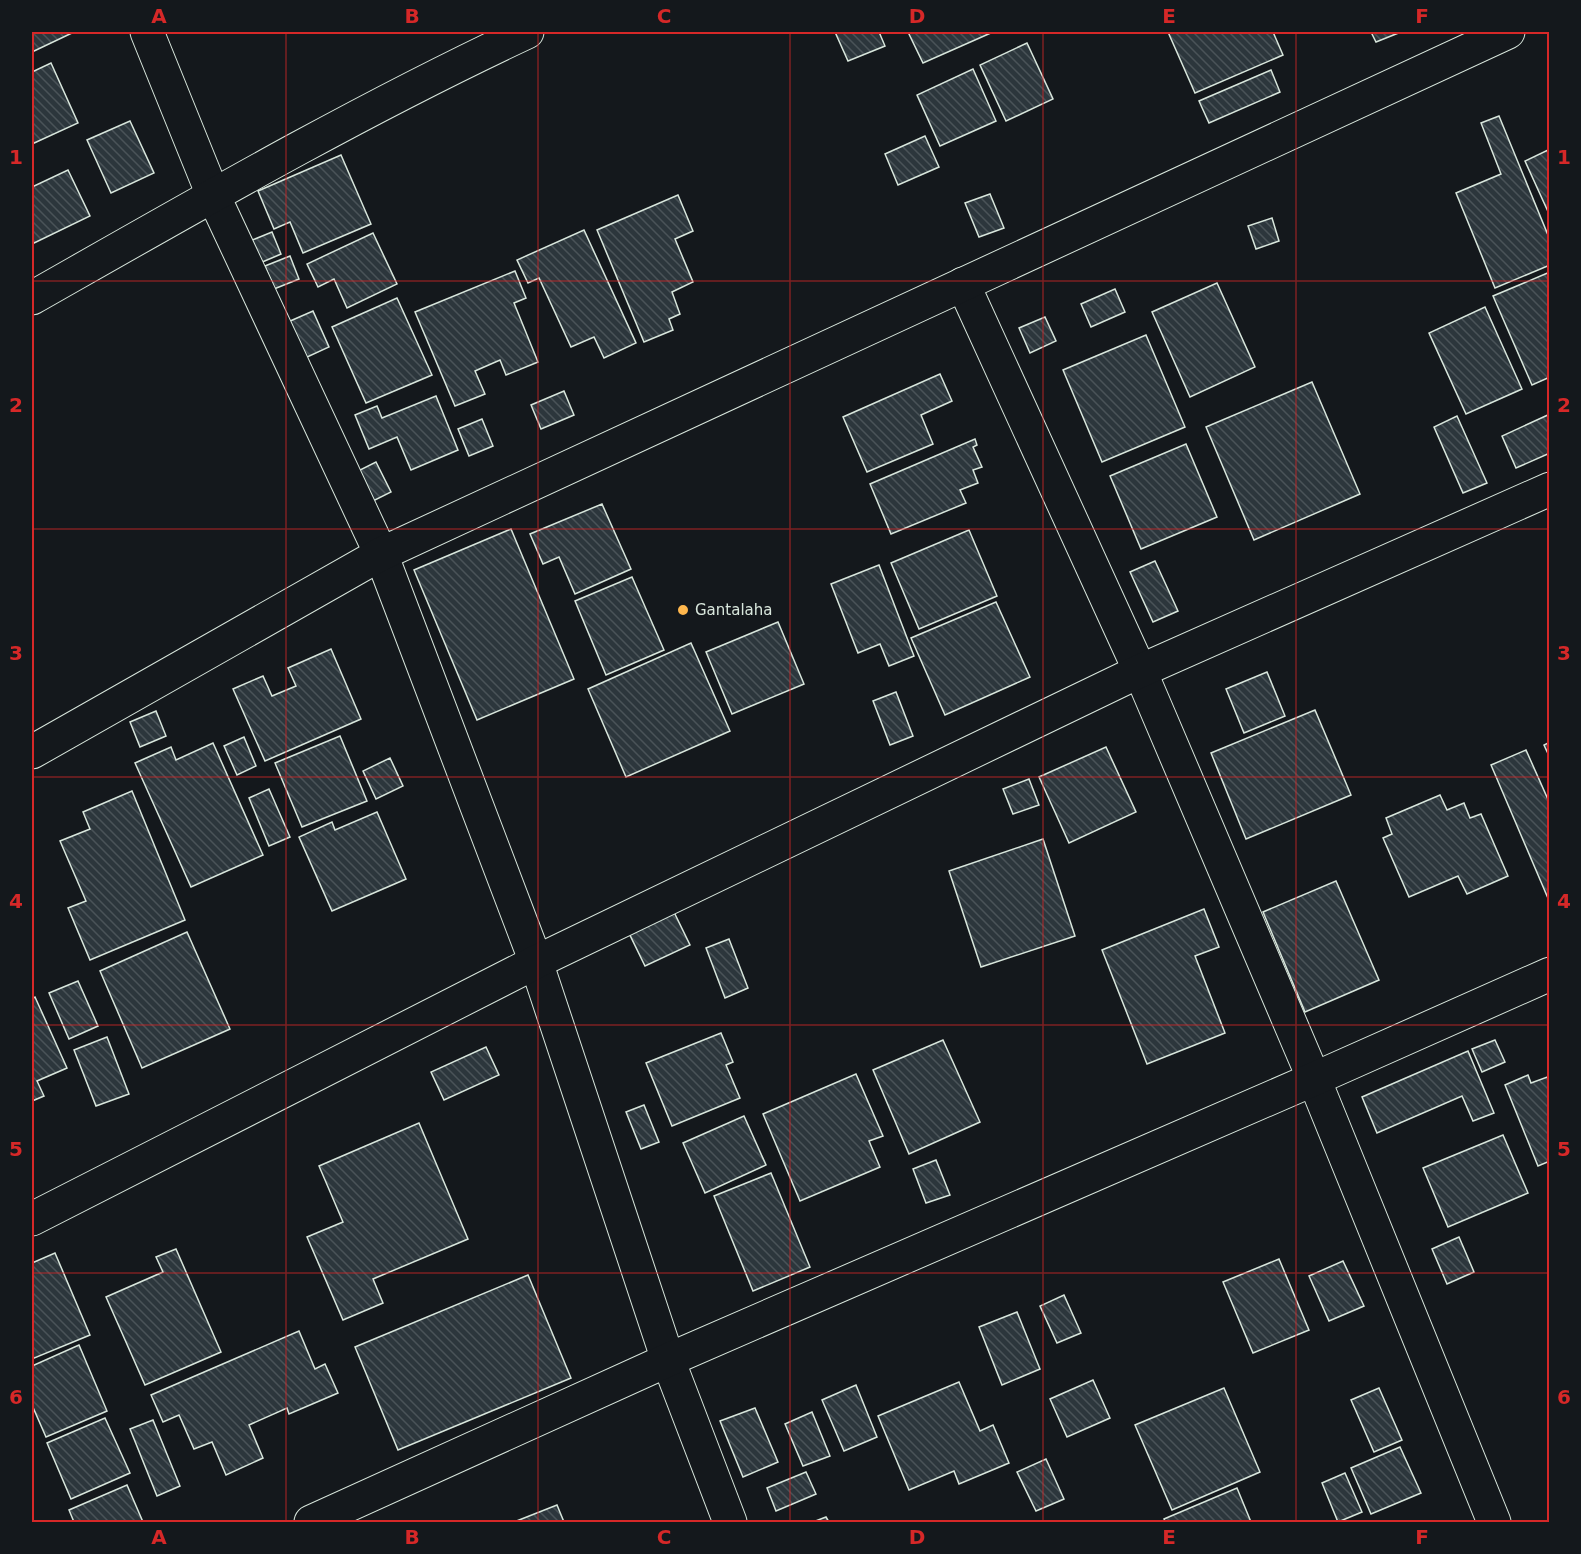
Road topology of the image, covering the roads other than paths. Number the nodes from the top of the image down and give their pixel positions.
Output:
1 (147, 32) edge
2 (527, 32) edge
3 (1508, 32) edge
4 (213, 195) junction
5 (963, 284) junction
6 (32, 298) edge
7 (1550, 489) edge
8 (381, 554) junction
9 (1140, 671) junction
10 (32, 752) edge
11 (536, 962) junction
12 (1550, 974) edge
13 (1314, 1079) junction
14 (32, 1219) edge
15 (668, 1360) junction
16 (311, 1522) edge
17 (730, 1522) edge
18 (1494, 1522) edge

1 - 4 street
2 - 4 street
3 - 5 street
4 - 6 street
4 - 8 street
5 - 8 street
5 - 9 street
7 - 9 street
8 - 10 street
8 - 11 street
9 - 11 street
9 - 13 street
11 - 14 street
11 - 15 street
12 - 13 street
13 - 15 street
13 - 18 street
15 - 16 street
15 - 17 street

